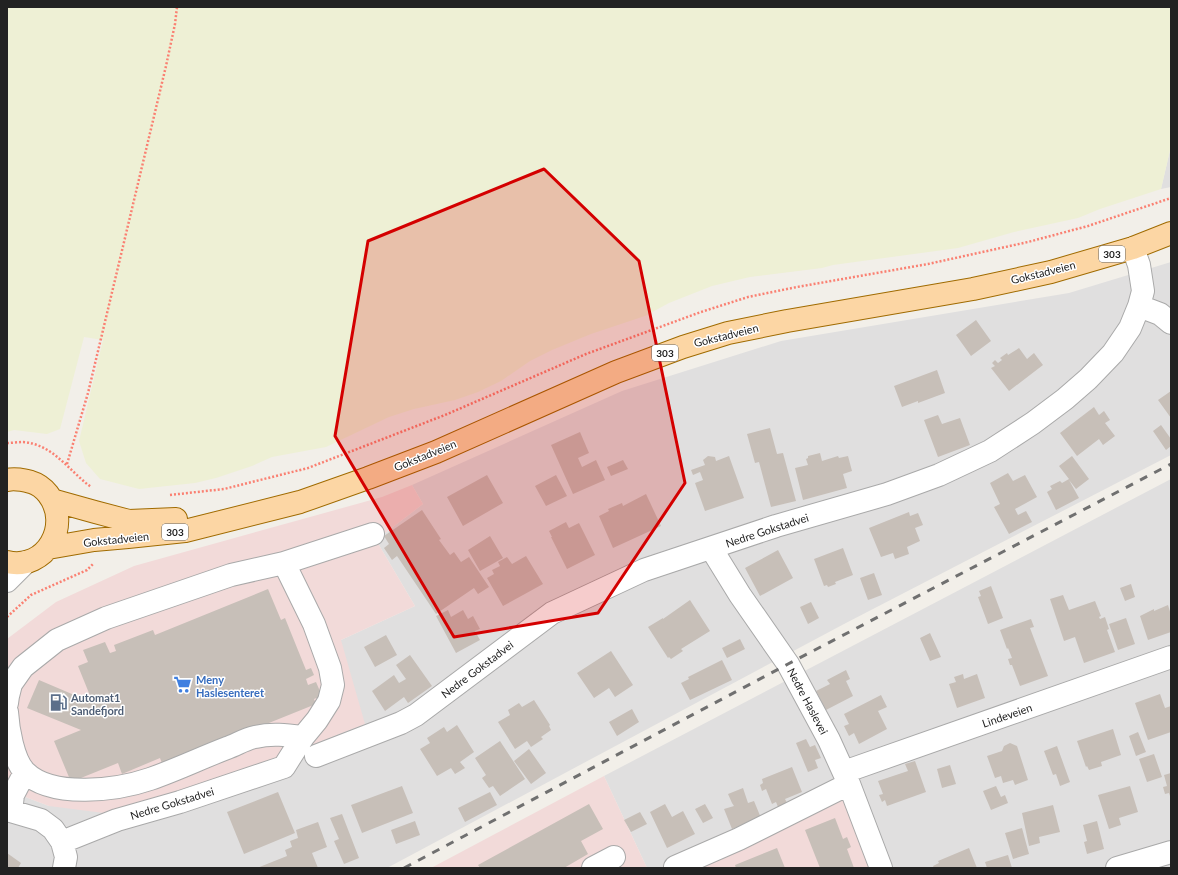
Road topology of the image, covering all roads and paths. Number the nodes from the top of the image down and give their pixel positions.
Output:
1 (177, 7) edge
2 (1171, 233) edge
3 (1132, 248) junction
4 (1139, 306) junction
5 (1171, 323) edge
6 (7, 443) edge
7 (67, 464) junction
8 (7, 480) edge
9 (96, 490) dead end
10 (52, 500) junction
11 (300, 502) junction
12 (374, 534) dead end
13 (48, 548) junction
14 (711, 548) junction
15 (94, 559) dead end
16 (17, 562) edge
17 (284, 563) junction
18 (7, 581) edge
19 (7, 617) edge
20 (1171, 657) edge
21 (7, 703) edge
22 (7, 712) edge
23 (303, 737) junction
24 (316, 756) dead end
25 (25, 772) junction
26 (847, 778) junction
27 (9, 810) edge
28 (62, 842) junction
29 (1171, 852) edge
30 (614, 857) dead end
31 (675, 867) dead end
32 (64, 868) edge
33 (593, 868) edge
34 (881, 868) edge
35 (1117, 868) edge

1 - 7 path
2 - 3 main road, Gokstadveien / 303
3 - 4 street, Nedre Gokstadvei
3 - 11 main road, Gokstadveien / 303
4 - 5 street
4 - 14 street, Nedre Gokstadvei
6 - 7 path
7 - 9 path
8 - 10 main road, 303
10 - 11 main road, Gokstadveien / 303
10 - 13 main road, 303
11 - 13 main road, Gokstadveien / 303
12 - 17 street
13 - 16 main road, 303
14 - 24 street, Nedre Gokstadvei
14 - 26 street, Nedre Haslevei
15 - 19 path
16 - 18 street
17 - 21 street
17 - 23 street
20 - 26 street, Lindeveien
22 - 25 street
23 - 25 street
23 - 28 street, Nedre Gokstadvei
25 - 27 street
26 - 31 street, Lindeveien
26 - 34 street, Nedre Haslevei
27 - 28 street
28 - 32 street
29 - 35 street
30 - 33 street

